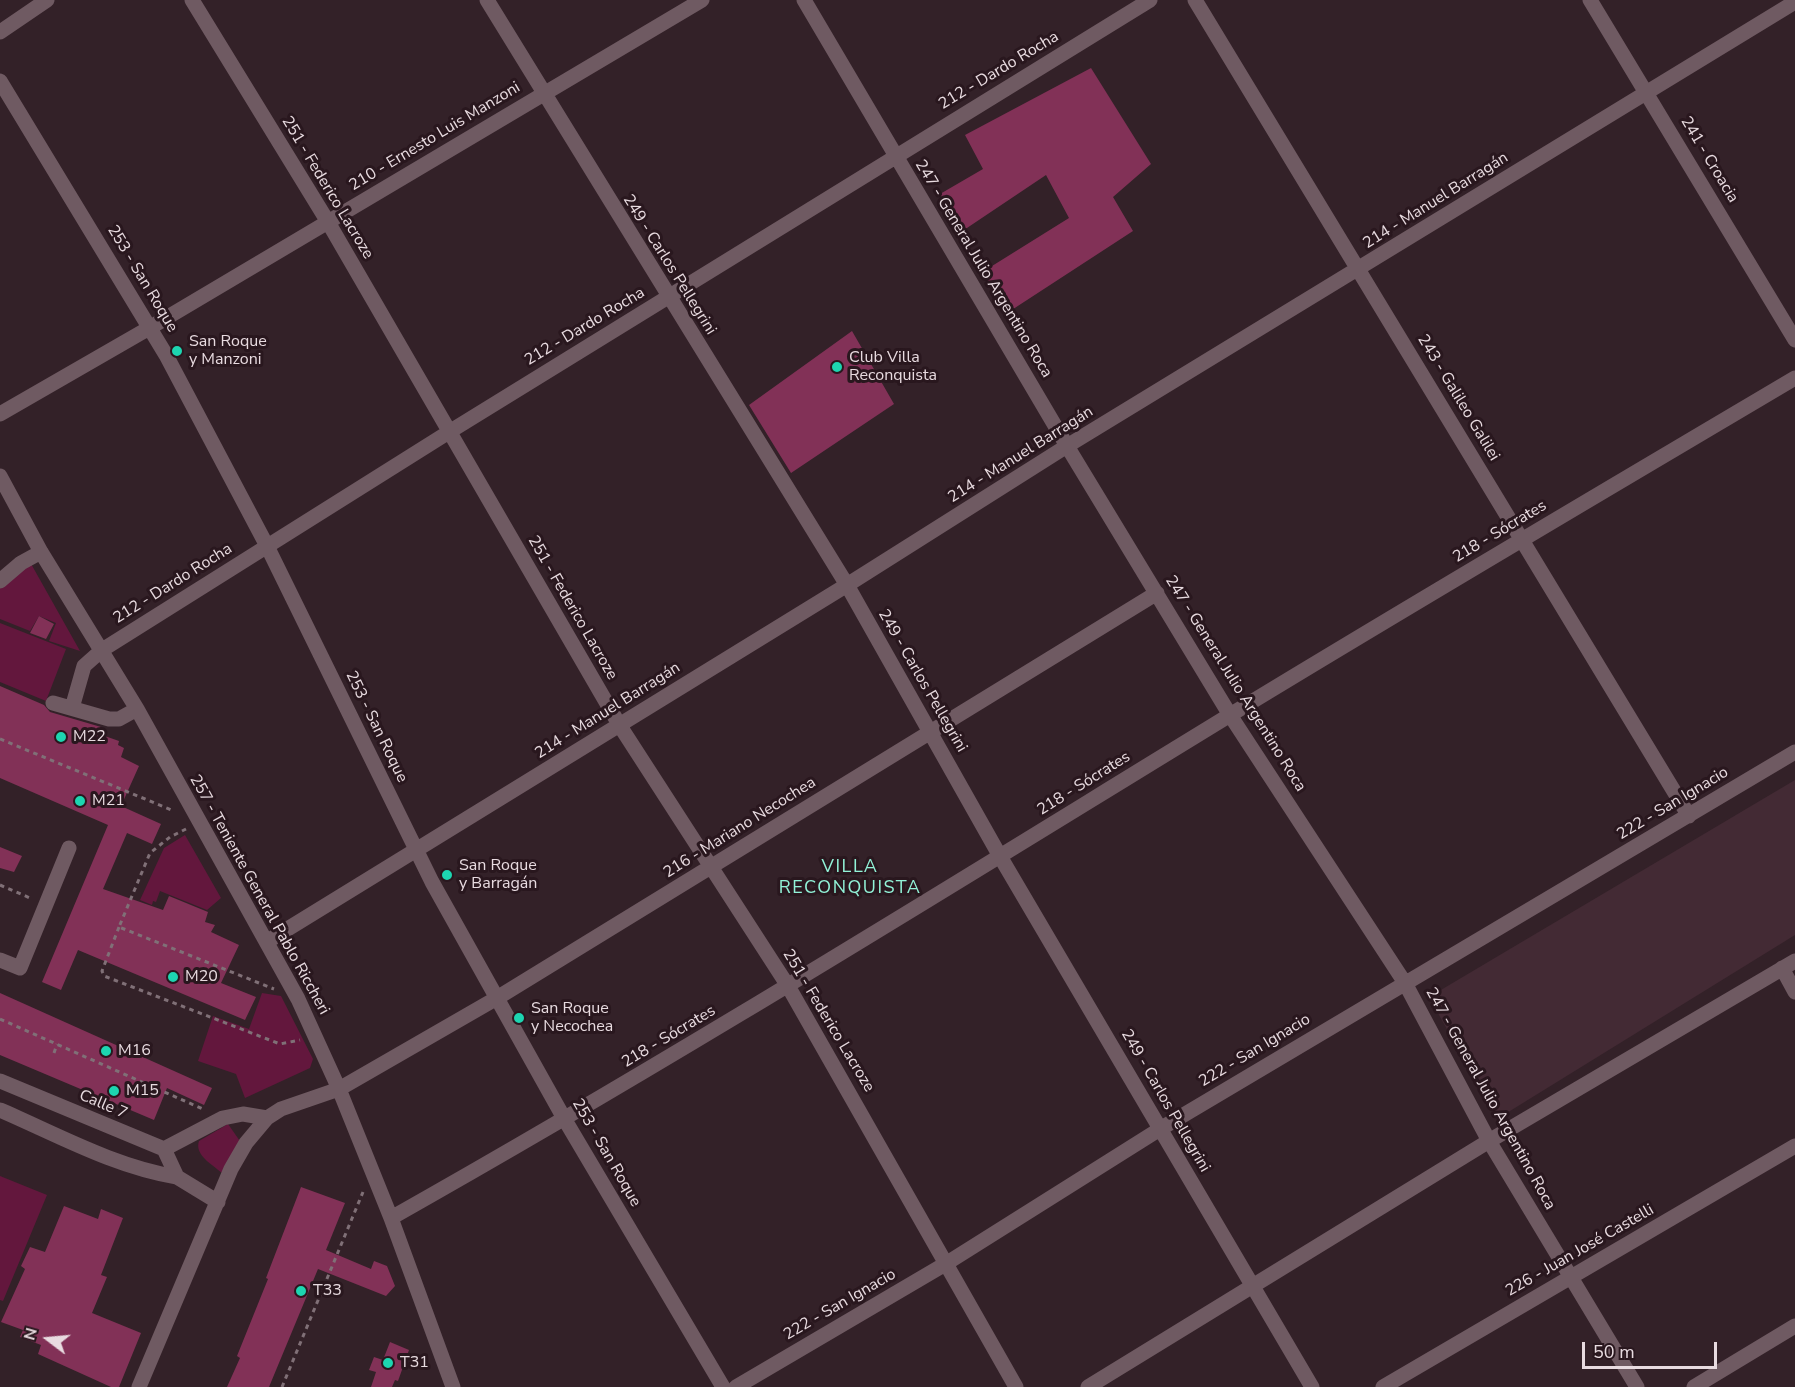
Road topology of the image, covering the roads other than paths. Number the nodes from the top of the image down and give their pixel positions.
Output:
1 (47, 0) edge
2 (192, 0) edge
3 (487, 0) edge
4 (702, 0) edge
5 (804, 0) edge
6 (1150, 0) edge
7 (1195, 0) edge
8 (1590, 0) edge
9 (1795, 2) edge
10 (0, 32) edge
11 (0, 81) edge
12 (1646, 90) junction
13 (542, 93) junction
14 (895, 155) junction
15 (328, 222) junction
16 (1360, 270) junction
17 (668, 297) junction
18 (151, 327) junction
19 (1795, 340) edge
20 (1795, 378) edge
21 (0, 414) edge
22 (449, 432) junction
23 (1067, 446) junction
24 (0, 476) edge
25 (1522, 540) junction
26 (267, 546) junction
27 (41, 552) junction
28 (0, 581) edge
29 (847, 585) junction
30 (1158, 593) junction
31 (102, 650) junction
32 (53, 703) dead end
33 (72, 708) junction
34 (136, 709) junction
35 (1230, 715) junction
36 (620, 726) junction
37 (930, 732) junction
38 (1795, 752) edge
39 (1689, 816) junction
40 (69, 848) dead end
41 (417, 851) junction
42 (1001, 858) junction
43 (711, 867) junction
44 (268, 941) junction
45 (0, 960) edge
46 (1789, 964) edge
47 (1405, 983) junction
48 (788, 986) junction
49 (1795, 992) edge
50 (497, 998) junction
51 (0, 1081) edge
52 (339, 1089) junction
53 (0, 1110) edge
54 (267, 1118) junction
55 (565, 1120) junction
56 (1160, 1129) junction
57 (1489, 1141) junction
58 (1795, 1146) edge
59 (164, 1149) junction
60 (177, 1177) junction
61 (218, 1202) junction
62 (391, 1218) junction
63 (947, 1263) junction
64 (1571, 1278) junction
65 (1252, 1284) junction
66 (1795, 1326) edge
67 (139, 1387) edge
68 (453, 1387) edge
69 (723, 1387) edge
70 (736, 1387) edge
71 (1016, 1387) edge
72 (1088, 1387) edge
73 (1312, 1387) edge
74 (1383, 1387) edge
75 (1637, 1387) edge
76 (1694, 1387) edge

1 - 10 street
2 - 15 street, 251 - Federico Lacroze
3 - 13 street, 249 - Carlos Pellegrini
4 - 13 street, 210 - Ernesto Luis Manzoni
5 - 14 street, 247 - General Julio Argentino Roca
6 - 14 street, 212 - Dardo Rocha
7 - 16 street, 243 - Galileo Galilei
8 - 12 street, 241 - Croacia
9 - 12 street, 214 - Manuel Barragán
11 - 18 street, 253 - San Roque
12 - 16 street, 214 - Manuel Barragán
12 - 19 street, 241 - Croacia
13 - 15 street, 210 - Ernesto Luis Manzoni
13 - 17 street, 249 - Carlos Pellegrini
14 - 17 street, 212 - Dardo Rocha
14 - 23 street, 247 - General Julio Argentino Roca
15 - 18 street, 210 - Ernesto Luis Manzoni
15 - 22 street, 251 - Federico Lacroze
16 - 23 street, 214 - Manuel Barragán
16 - 25 street, 243 - Galileo Galilei
17 - 22 street, 212 - Dardo Rocha
17 - 29 street, 249 - Carlos Pellegrini
18 - 21 street, 210 - Ernesto Luis Manzoni
18 - 26 street, 253 - San Roque
20 - 25 street, 218 - Sócrates
22 - 26 street, 212 - Dardo Rocha
22 - 36 street, 251 - Federico Lacroze
23 - 29 street, 214 - Manuel Barragán
23 - 30 street, 247 - General Julio Argentino Roca
24 - 27 street, 257 - Teniente General Pablo Riccheri
25 - 35 street, 218 - Sócrates
25 - 39 street, 243 - Galileo Galilei
26 - 31 street, 212 - Dardo Rocha
26 - 41 street, 253 - San Roque
27 - 28 street
27 - 31 street, 257 - Teniente General Pablo Riccheri
29 - 36 street, 214 - Manuel Barragán
29 - 37 street, 249 - Carlos Pellegrini
30 - 35 street, 247 - General Julio Argentino Roca
30 - 37 street, 216 - Mariano Necochea
31 - 33 street, 212 - Dardo Rocha
31 - 34 street, 257 - Teniente General Pablo Riccheri
32 - 33 street
33 - 34 street
34 - 44 street, 257 - Teniente General Pablo Riccheri
35 - 42 street, 218 - Sócrates
35 - 47 street, 247 - General Julio Argentino Roca
36 - 41 street, 214 - Manuel Barragán
36 - 43 street, 251 - Federico Lacroze
37 - 42 street, 249 - Carlos Pellegrini
37 - 43 street, 216 - Mariano Necochea
38 - 39 street, 222 - San Ignacio
39 - 47 street, 222 - San Ignacio
40 - 45 street
41 - 44 street, 214 - Manuel Barragán
41 - 50 street, 253 - San Roque
42 - 48 street, 218 - Sócrates
42 - 56 street, 249 - Carlos Pellegrini
43 - 48 street, 251 - Federico Lacroze
43 - 50 street, 216 - Mariano Necochea
44 - 52 street, 257 - Teniente General Pablo Riccheri
46 - 49 street
46 - 57 street
47 - 56 street, 222 - San Ignacio
47 - 57 street, 247 - General Julio Argentino Roca
48 - 55 street, 218 - Sócrates
48 - 63 street, 251 - Federico Lacroze
50 - 52 street, 216 - Mariano Necochea
50 - 55 street, 253 - San Roque
51 - 59 street, Calle 7
52 - 54 street, 216 - Mariano Necochea
52 - 62 street, 257 - Teniente General Pablo Riccheri
53 - 60 street
54 - 59 street
54 - 61 street
55 - 62 street, 218 - Sócrates
55 - 69 street, 253 - San Roque
56 - 63 street, 222 - San Ignacio
56 - 65 street, 249 - Carlos Pellegrini
57 - 64 street, 247 - General Julio Argentino Roca
57 - 65 street
58 - 64 street, 226 - Juan José Castelli
59 - 60 street
60 - 61 street
61 - 67 street
62 - 68 street, 257 - Teniente General Pablo Riccheri
63 - 70 street, 222 - San Ignacio
63 - 71 street, 251 - Federico Lacroze
64 - 74 street, 226 - Juan José Castelli
64 - 75 street, 247 - General Julio Argentino Roca
65 - 72 street
65 - 73 street, 249 - Carlos Pellegrini
66 - 76 street

